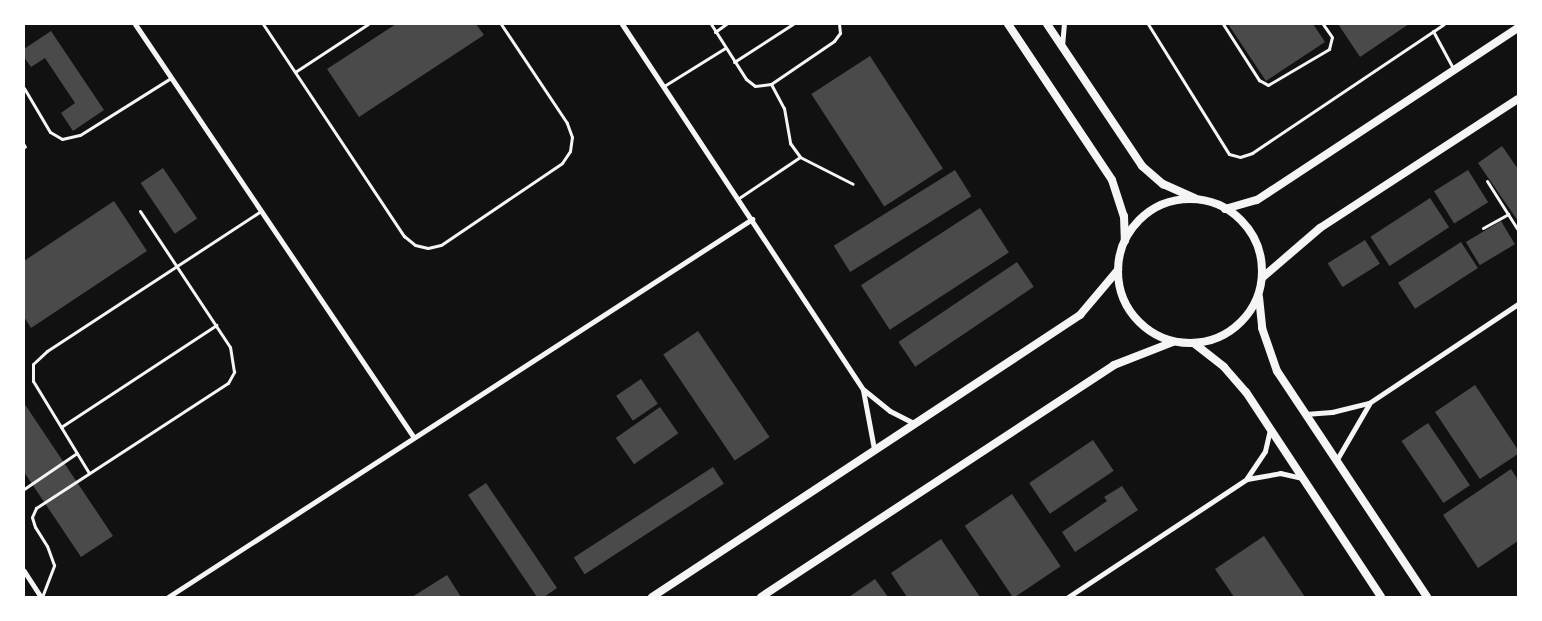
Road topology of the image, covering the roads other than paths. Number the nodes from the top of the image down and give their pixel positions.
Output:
1 (135, 24) edge
2 (263, 24) edge
3 (368, 24) edge
4 (501, 24) edge
5 (622, 24) edge
6 (711, 24) edge
7 (726, 24) edge
8 (793, 24) edge
9 (839, 24) edge
10 (1008, 24) edge
11 (1047, 24) edge
12 (1064, 24) edge
13 (1148, 24) edge
14 (1223, 24) edge
15 (1324, 24) edge
16 (1444, 24) edge
17 (1518, 28) edge
18 (1433, 31) junction
19 (715, 32) junction
20 (1062, 46) junction
21 (725, 48) junction
22 (734, 62) junction
23 (1454, 70) junction
24 (295, 72) junction
25 (172, 78) junction
26 (771, 84) junction
27 (664, 86) junction
28 (24, 88) edge
29 (1518, 98) edge
30 (800, 157) junction
31 (1487, 181) dead end
32 (853, 184) dead end
33 (739, 198) junction
34 (1201, 200) junction
35 (1225, 209) junction
36 (261, 210) junction
37 (140, 211) dead end
38 (1508, 214) junction
39 (752, 219) junction
40 (1484, 228) dead end
41 (1518, 230) edge
42 (1125, 241) junction
43 (177, 266) junction
44 (1118, 270) junction
45 (1263, 277) junction
46 (1258, 296) junction
47 (1518, 304) edge
48 (216, 325) junction
49 (1173, 342) junction
50 (1195, 344) junction
51 (863, 390) junction
52 (1369, 404) junction
53 (1304, 414) junction
54 (914, 422) junction
55 (61, 427) junction
56 (1270, 430) junction
57 (413, 436) junction
58 (874, 449) junction
59 (77, 453) junction
60 (1336, 461) junction
61 (89, 473) junction
62 (1302, 478) junction
63 (1247, 479) junction
64 (24, 489) edge
65 (24, 571) edge
66 (42, 597) edge
67 (168, 597) edge
68 (652, 597) edge
69 (761, 597) edge
70 (1068, 597) edge
71 (1381, 597) edge
72 (1427, 597) edge

1 - 25 street
2 - 24 lane
3 - 24 lane
4 - 24 lane
5 - 27 street
6 - 19 lane
7 - 19 lane
8 - 22 lane
9 - 26 lane
10 - 42 street
11 - 20 street
12 - 20 street
13 - 18 lane
14 - 15 lane
16 - 18 lane
17 - 23 street
18 - 23 lane
19 - 21 lane
20 - 34 street
21 - 22 lane
21 - 27 lane
22 - 26 lane
23 - 35 street
25 - 28 lane
25 - 36 street
26 - 30 lane
27 - 33 street
29 - 45 street
30 - 32 lane
30 - 33 lane
31 - 38 lane
33 - 39 street
34 - 35 street
34 - 42 street
35 - 45 street
36 - 43 lane
36 - 57 street
37 - 43 lane
38 - 40 lane
38 - 41 lane
39 - 51 street
39 - 57 street
42 - 44 street
43 - 48 lane
43 - 55 lane
44 - 49 street
44 - 54 street
45 - 46 street
46 - 50 street
46 - 53 street
47 - 52 street
48 - 55 lane
48 - 61 lane
49 - 50 street
49 - 69 street
50 - 56 street
51 - 54 street
51 - 58 street
52 - 53 street
52 - 60 street
53 - 60 street
54 - 58 street
55 - 59 lane
56 - 62 street
56 - 63 street
57 - 67 street
58 - 68 street
59 - 61 lane
59 - 64 lane
60 - 72 street
61 - 66 lane
62 - 63 street
62 - 71 street
63 - 70 street
65 - 66 street

